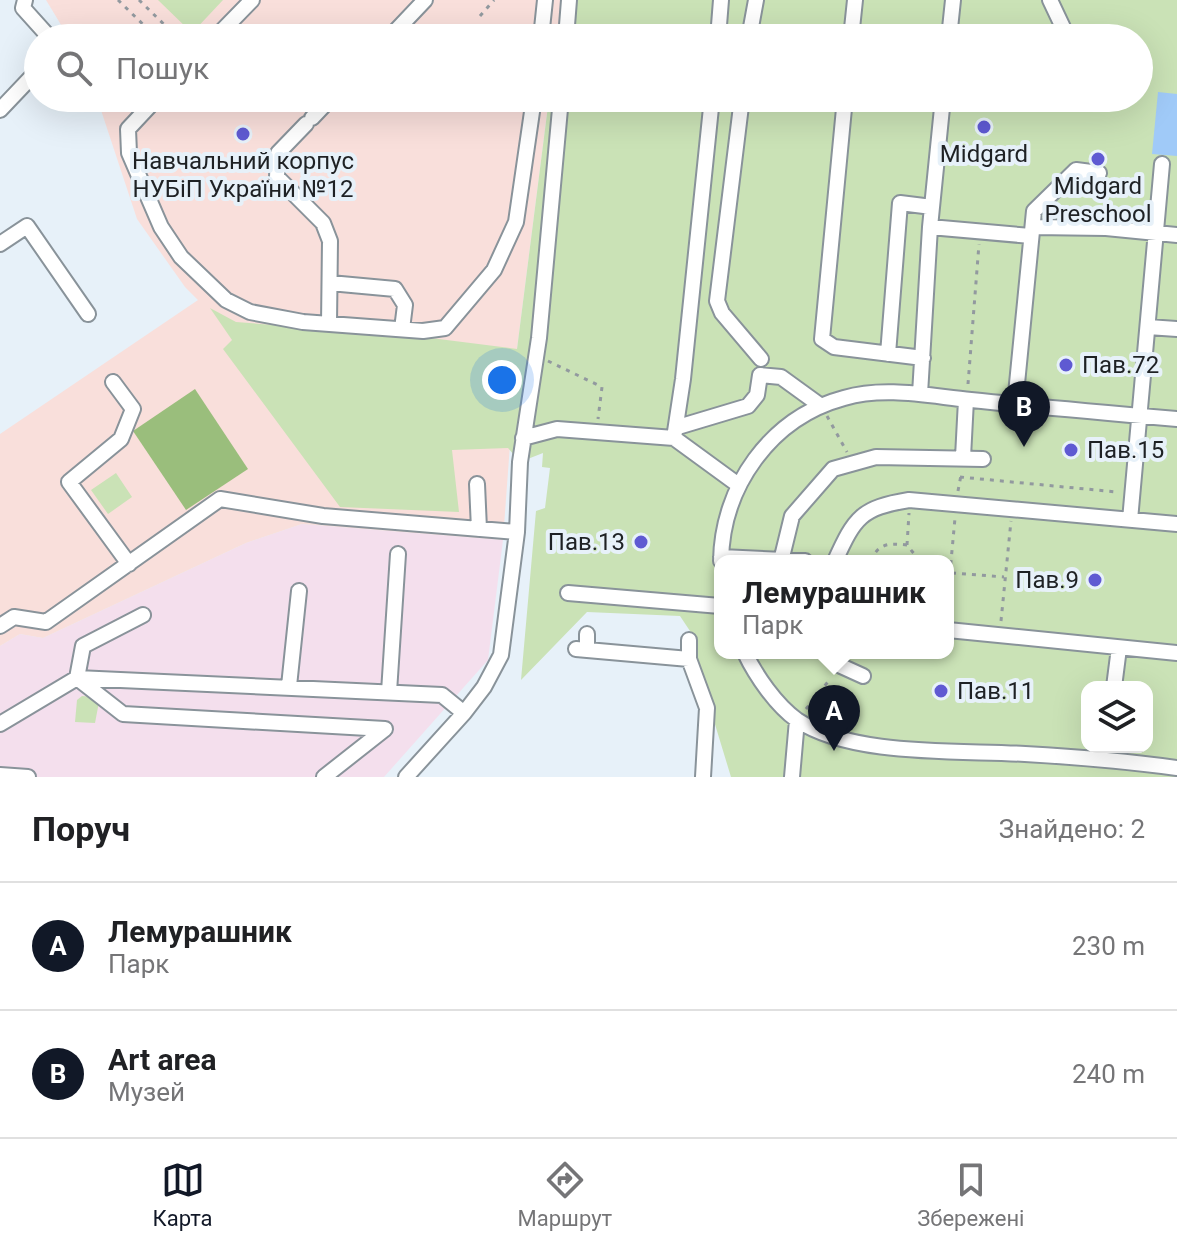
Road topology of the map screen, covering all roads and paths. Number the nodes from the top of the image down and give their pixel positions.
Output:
1 (25, 0) edge
2 (118, 0) edge
3 (139, 0) edge
4 (252, 0) edge
5 (425, 0) edge
6 (494, 0) edge
7 (545, 0) edge
8 (569, 0) edge
9 (721, 0) edge
10 (756, 0) edge
11 (855, 0) edge
12 (953, 0) edge
13 (1050, 0) edge
14 (480, 16) dead end
15 (37, 24) edge
16 (143, 24) edge
17 (164, 24) edge
18 (229, 24) edge
19 (402, 24) edge
20 (542, 24) edge
21 (567, 24) edge
22 (719, 24) edge
23 (752, 24) edge
24 (852, 24) edge
25 (950, 24) edge
26 (1061, 24) edge
27 (24, 85) edge
28 (0, 110) edge
29 (144, 112) edge
30 (318, 112) edge
31 (532, 112) edge
32 (560, 112) edge
33 (710, 112) edge
34 (740, 112) edge
35 (844, 112) edge
36 (942, 112) edge
37 (1162, 164) dead end
38 (1099, 173) dead end
39 (932, 207) junction
40 (930, 227) junction
41 (980, 232) junction
42 (1032, 232) junction
43 (1156, 234) junction
44 (1177, 235) edge
45 (0, 244) edge
46 (330, 283) junction
47 (88, 314) dead end
48 (329, 324) junction
49 (1148, 327) junction
50 (402, 329) junction
51 (1177, 329) edge
52 (537, 350) junction
53 (888, 354) junction
54 (923, 358) junction
55 (761, 359) dead end
56 (113, 382) dead end
57 (920, 394) junction
58 (966, 400) junction
59 (1015, 404) junction
60 (821, 406) junction
61 (1141, 416) junction
62 (1177, 419) edge
63 (597, 432) junction
64 (676, 432) junction
65 (523, 438) junction
66 (963, 457) junction
67 (983, 459) dead end
68 (852, 462) junction
69 (960, 477) junction
70 (477, 484) dead end
71 (737, 484) junction
72 (1133, 494) junction
73 (909, 500) junction
74 (956, 504) junction
75 (1013, 509) junction
76 (1130, 520) junction
77 (1177, 524) edge
78 (479, 529) junction
79 (517, 532) junction
80 (907, 545) junction
81 (398, 554) dead end
82 (721, 555) edge
83 (782, 555) edge
84 (838, 555) edge
85 (875, 555) edge
86 (915, 555) edge
87 (951, 555) edge
88 (129, 564) junction
89 (954, 573) edge
90 (1006, 578) junction
91 (299, 591) dead end
92 (568, 593) dead end
93 (714, 605) edge
94 (143, 615) dead end
95 (0, 626) edge
96 (954, 631) edge
97 (587, 634) dead end
98 (1000, 635) junction
99 (689, 640) dead end
100 (1119, 648) junction
101 (1177, 653) edge
102 (689, 659) junction
103 (749, 659) edge
104 (833, 659) edge
105 (863, 676) dead end
106 (77, 678) junction
107 (1115, 681) edge
108 (289, 686) junction
109 (822, 689) dead end
110 (389, 692) junction
111 (464, 713) junction
112 (797, 720) junction
113 (0, 724) edge
114 (1081, 752) edge
115 (1107, 753) edge
116 (1177, 768) edge
117 (0, 775) edge
118 (409, 776) edge
119 (28, 777) edge
120 (324, 777) edge
121 (703, 777) edge
122 (792, 777) edge

1 - 15 street
2 - 16 path
3 - 17 path
4 - 18 street
5 - 19 street
6 - 14 path
7 - 20 street
8 - 21 street
9 - 22 street
10 - 23 street
11 - 24 street
12 - 25 street
13 - 26 street
27 - 28 street
29 - 48 street
30 - 46 street
31 - 50 street
32 - 52 street
33 - 64 street
34 - 55 street
35 - 53 street
36 - 39 street
37 - 43 street
38 - 42 street
39 - 40 street
39 - 53 street
40 - 41 street
40 - 54 street
41 - 42 street
41 - 58 path
42 - 43 street
42 - 59 street
43 - 44 street
43 - 49 street
45 - 47 street
46 - 48 street
46 - 50 street
48 - 50 street
49 - 51 street
49 - 61 street
52 - 63 path
52 - 65 street
53 - 54 street
54 - 57 street
56 - 88 street
57 - 58 street
57 - 60 street
58 - 59 street
58 - 66 street
59 - 61 street
60 - 64 street
60 - 68 path
60 - 71 street
61 - 62 street
61 - 72 street
63 - 64 street
63 - 65 street
64 - 71 street
65 - 79 street
66 - 67 street
66 - 68 street
66 - 69 path
68 - 83 street
69 - 72 path
69 - 74 path
70 - 78 street
71 - 82 street
72 - 76 street
73 - 74 street
73 - 80 path
73 - 84 street
74 - 75 street
74 - 87 path
75 - 76 street
75 - 90 path
76 - 77 street
78 - 79 street
78 - 88 street
79 - 111 street
80 - 85 path
80 - 86 path
81 - 110 street
88 - 95 street
89 - 90 path
90 - 98 path
91 - 108 street
92 - 93 street
94 - 106 street
96 - 98 street
97 - 102 street
98 - 100 street
99 - 102 street
100 - 101 street
100 - 107 street
102 - 121 street
103 - 112 street
104 - 105 street
106 - 108 street
106 - 113 street
106 - 120 street
108 - 110 street
109 - 112 path
110 - 111 street
111 - 118 street
112 - 114 street
112 - 122 street
115 - 116 street
117 - 119 street

